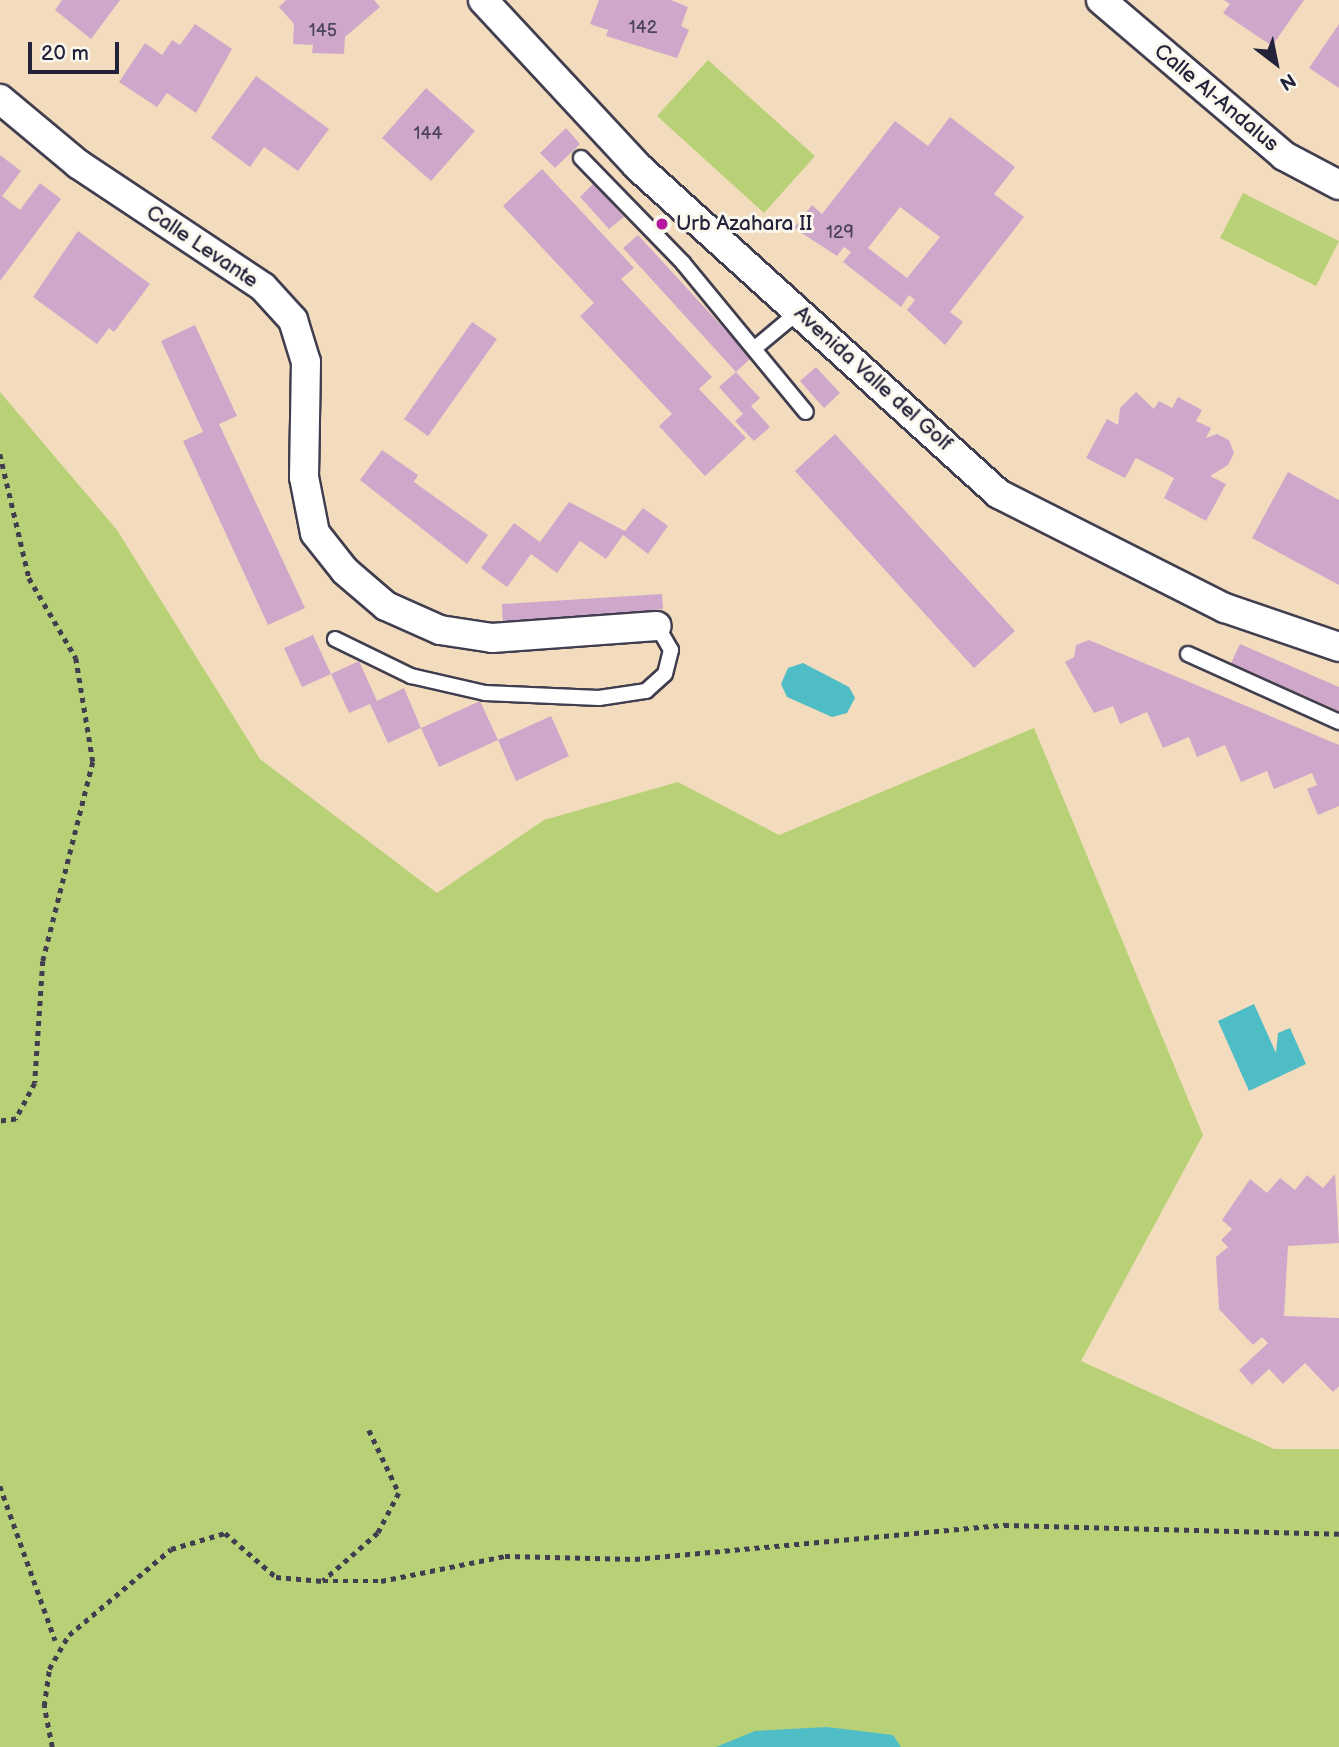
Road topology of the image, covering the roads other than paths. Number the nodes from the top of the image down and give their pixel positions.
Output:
1 (483, 0) edge
2 (1101, 0) edge
3 (0, 99) edge
4 (581, 158) dead end
5 (1339, 185) edge
6 (798, 312) junction
7 (755, 348) junction
8 (806, 412) dead end
9 (657, 626) joint
10 (335, 639) dead end
11 (1339, 647) edge
12 (1188, 654) dead end
13 (1339, 722) edge

1 - 6 street, Avenida Valle del Golf
2 - 5 street, Calle Al-Andalus
3 - 9 street, Calle Levante
4 - 7 lane
6 - 7 lane
6 - 11 street, Avenida Valle del Golf
7 - 8 lane
9 - 10 lane
12 - 13 lane

